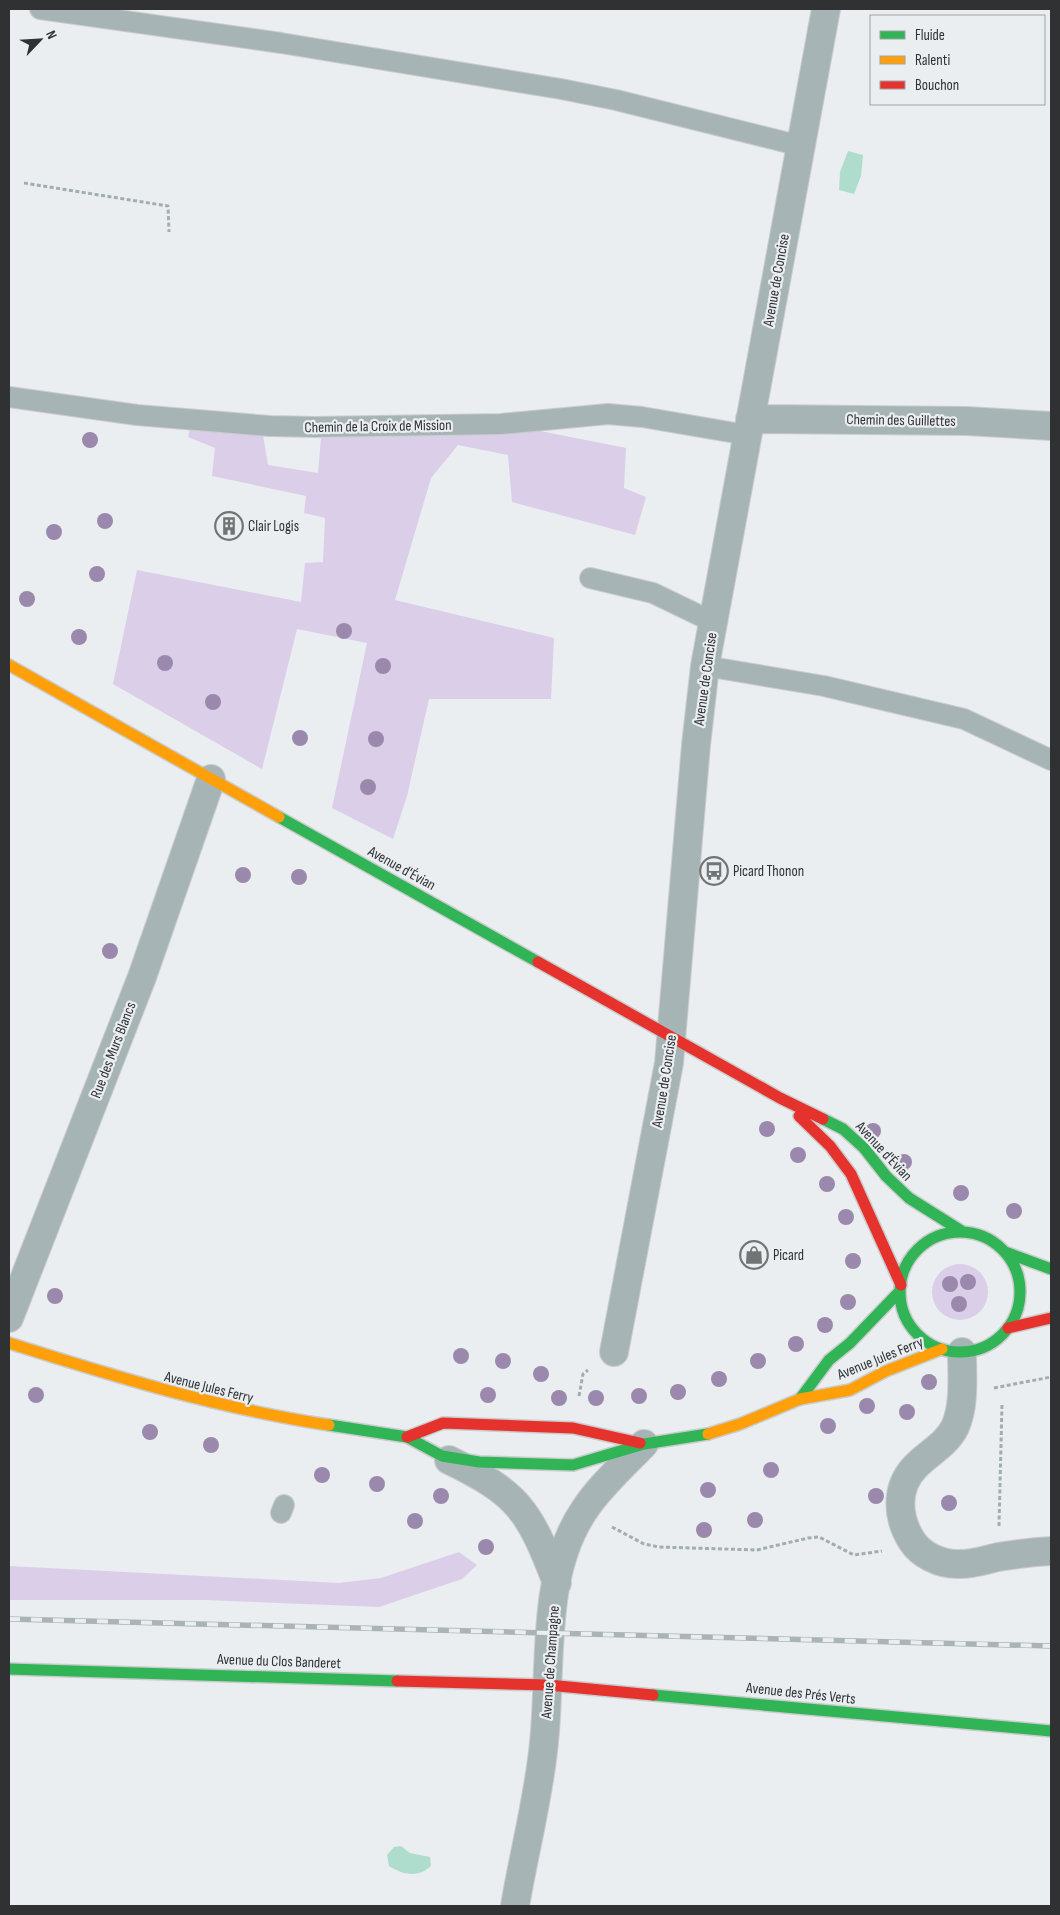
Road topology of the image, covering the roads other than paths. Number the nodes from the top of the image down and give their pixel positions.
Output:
1 (40, 9) edge
2 (826, 9) edge
3 (800, 146) junction
4 (9, 397) edge
5 (1051, 426) edge
6 (749, 427) junction
7 (590, 578) dead end
8 (713, 622) junction
9 (9, 665) edge
10 (705, 666) junction
11 (1051, 760) edge
12 (212, 779) junction
13 (672, 1037) junction
14 (780, 1098) junction
15 (963, 1232) junction
16 (1005, 1252) junction
17 (1051, 1269) edge
18 (900, 1288) junction
19 (9, 1318) edge
20 (1051, 1318) edge
21 (1008, 1328) junction
22 (9, 1343) edge
23 (952, 1350) junction
24 (614, 1352) road end
25 (800, 1399) junction
26 (407, 1437) junction
27 (644, 1444) junction
28 (442, 1456) junction
29 (1051, 1552) edge
30 (557, 1583) junction
31 (9, 1669) edge
32 (548, 1685) junction
33 (1051, 1731) edge
34 (515, 1906) edge

1 - 3 lane
2 - 3 street, Avenue de Concise
3 - 6 street, Avenue de Concise
4 - 6 lane, Chemin de la Croix de Mission
5 - 6 street, Chemin des Guillettes
6 - 8 street, Avenue de Concise
7 - 8 lane
8 - 10 street, Avenue de Concise
9 - 12 street, Avenue d'Évian
10 - 11 lane
10 - 13 street, Avenue de Concise
12 - 13 street, Avenue d'Évian
12 - 19 street, Rue des Murs Blancs
13 - 14 street, Avenue d'Évian
13 - 24 street, Avenue de Concise
14 - 15 street, Avenue d'Évian
14 - 18 street, Avenue d'Évian
15 - 16 street
15 - 18 street
16 - 17 street
16 - 21 street
18 - 23 street
18 - 25 street, Avenue Jules Ferry
20 - 21 street
21 - 23 street
22 - 26 street, Avenue Jules Ferry
23 - 25 street, Avenue Jules Ferry
23 - 29 street
25 - 27 street, Avenue Jules Ferry
26 - 27 street, Avenue Jules Ferry
26 - 28 street, Avenue Jules Ferry
27 - 28 street, Avenue Jules Ferry
27 - 30 street, Avenue de Champagne
28 - 30 street
30 - 32 street, Avenue de Champagne
31 - 32 street, Avenue du Clos Banderet
32 - 33 street, Avenue des Prés Verts
32 - 34 street, Avenue de Champagne

